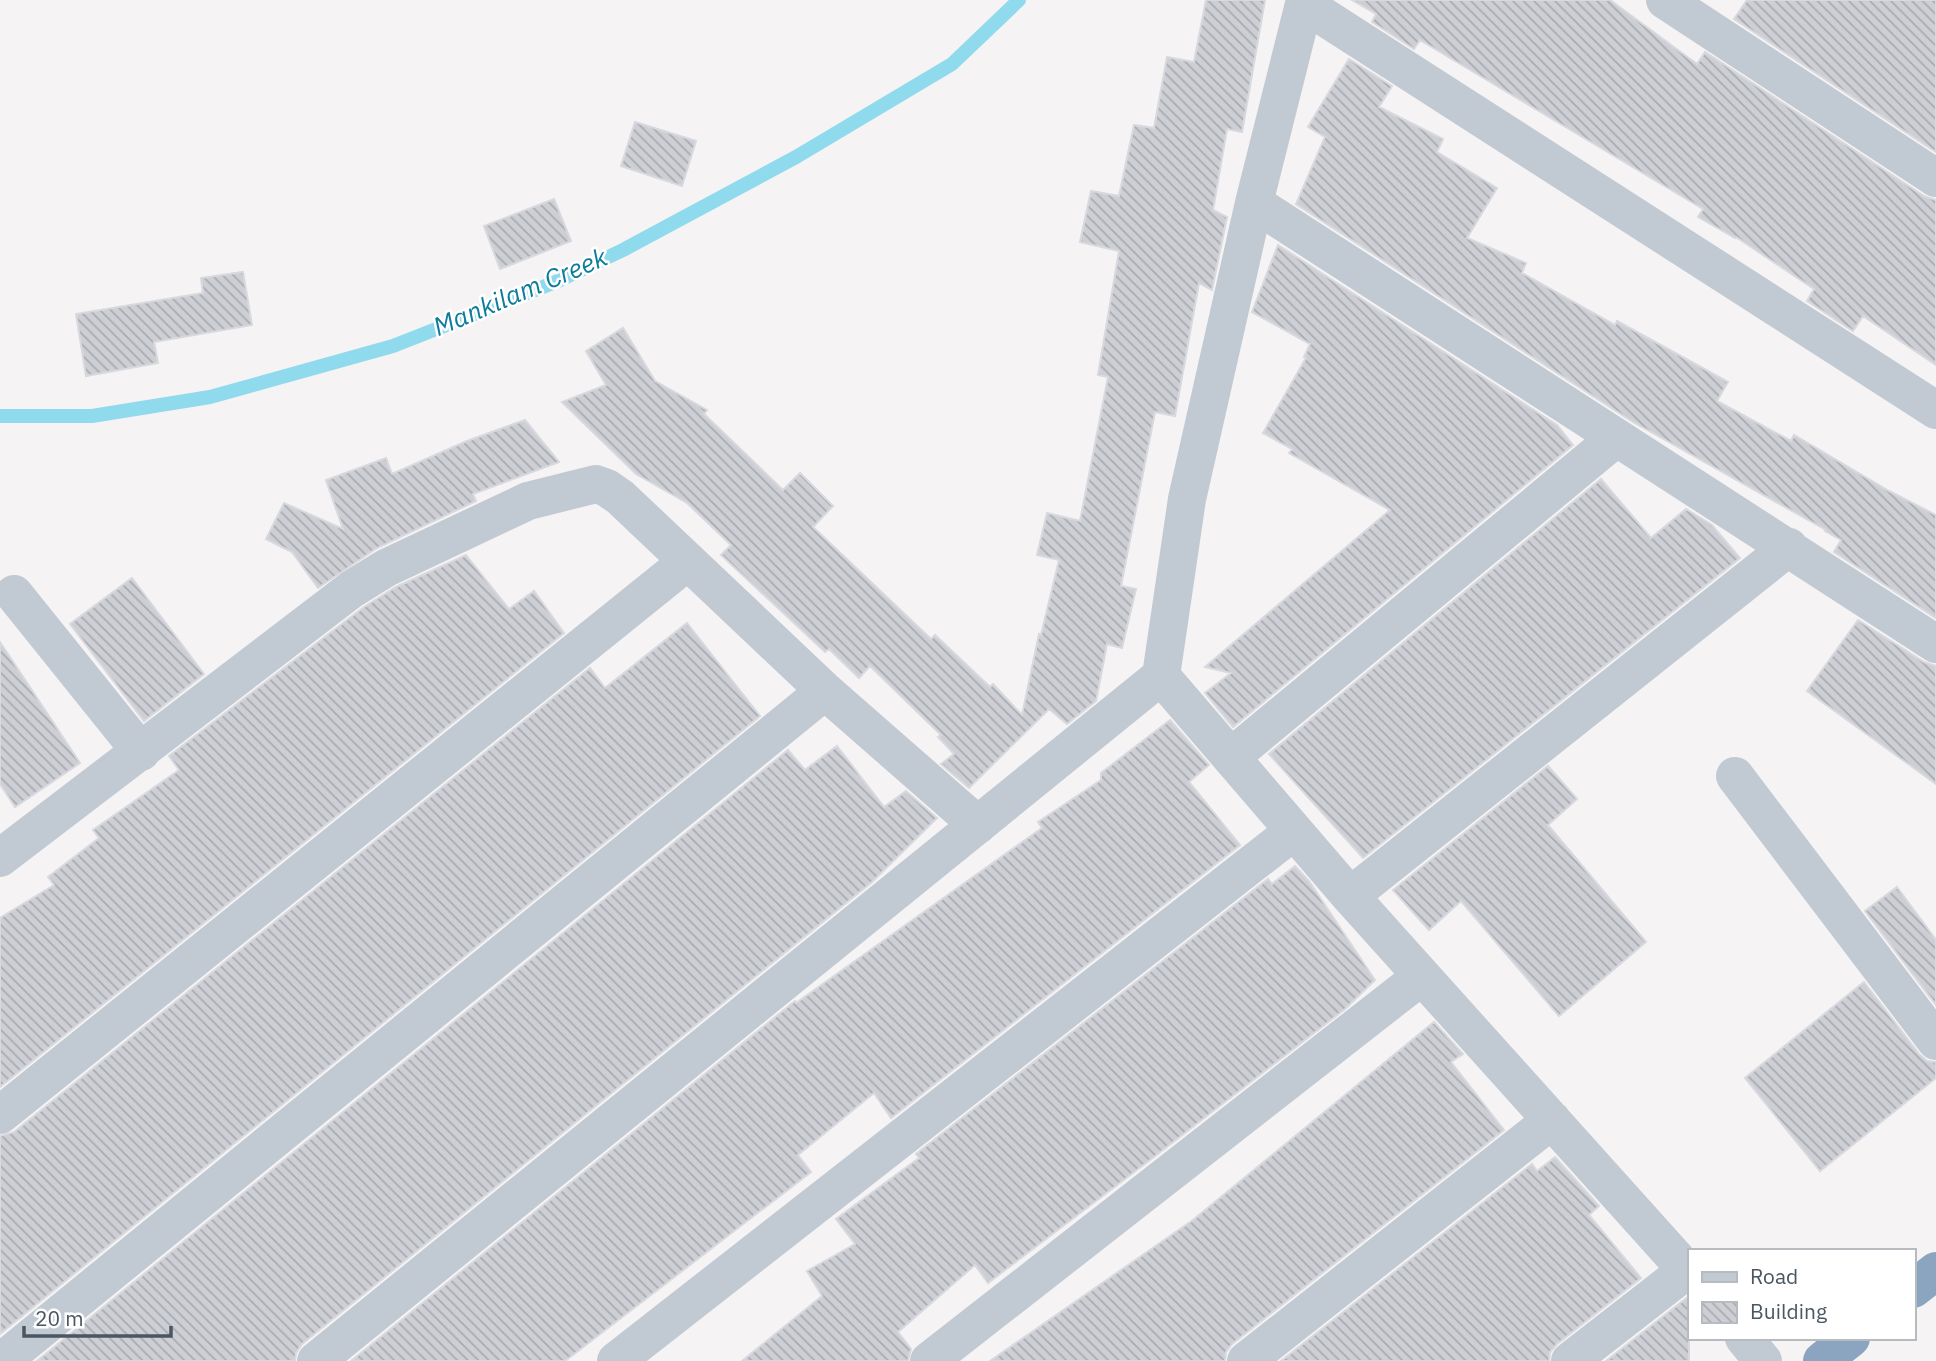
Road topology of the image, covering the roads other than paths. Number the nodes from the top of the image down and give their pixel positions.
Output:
1 (1665, 0) edge
2 (1304, 2) edge
3 (1936, 178) edge
4 (1254, 203) junction
5 (1936, 410) edge
6 (1616, 438) junction
7 (1789, 547) junction
8 (687, 562) junction
9 (15, 594) dead end
10 (1936, 644) edge
11 (1161, 676) junction
12 (825, 691) junction
13 (141, 752) junction
14 (1231, 757) junction
15 (1735, 776) dead end
16 (978, 825) junction
17 (1294, 831) junction
18 (7, 839) edge
19 (1350, 895) junction
20 (1422, 976) junction
21 (1936, 1041) edge
22 (0, 1115) edge
23 (1552, 1120) junction
24 (1936, 1271) edge
25 (1688, 1272) edge
26 (1915, 1287) edge
27 (1746, 1340) edge
28 (2, 1361) edge
29 (316, 1361) edge
30 (616, 1361) edge
31 (929, 1361) edge
32 (1246, 1361) edge
33 (1570, 1361) edge
34 (1763, 1361) edge

1 - 3 street
2 - 4 street
2 - 5 street
4 - 6 street
4 - 11 street
6 - 7 street
6 - 14 street
7 - 10 street
7 - 19 street
8 - 12 street
8 - 13 street
8 - 22 street
9 - 13 street
11 - 14 street
11 - 16 street
12 - 16 street
12 - 28 street
13 - 18 street
14 - 17 street
15 - 21 street
16 - 29 street
17 - 19 street
17 - 30 street
19 - 20 street
20 - 23 street
20 - 31 street
23 - 25 street
23 - 32 street
24 - 26 highway
25 - 33 street
27 - 34 street

